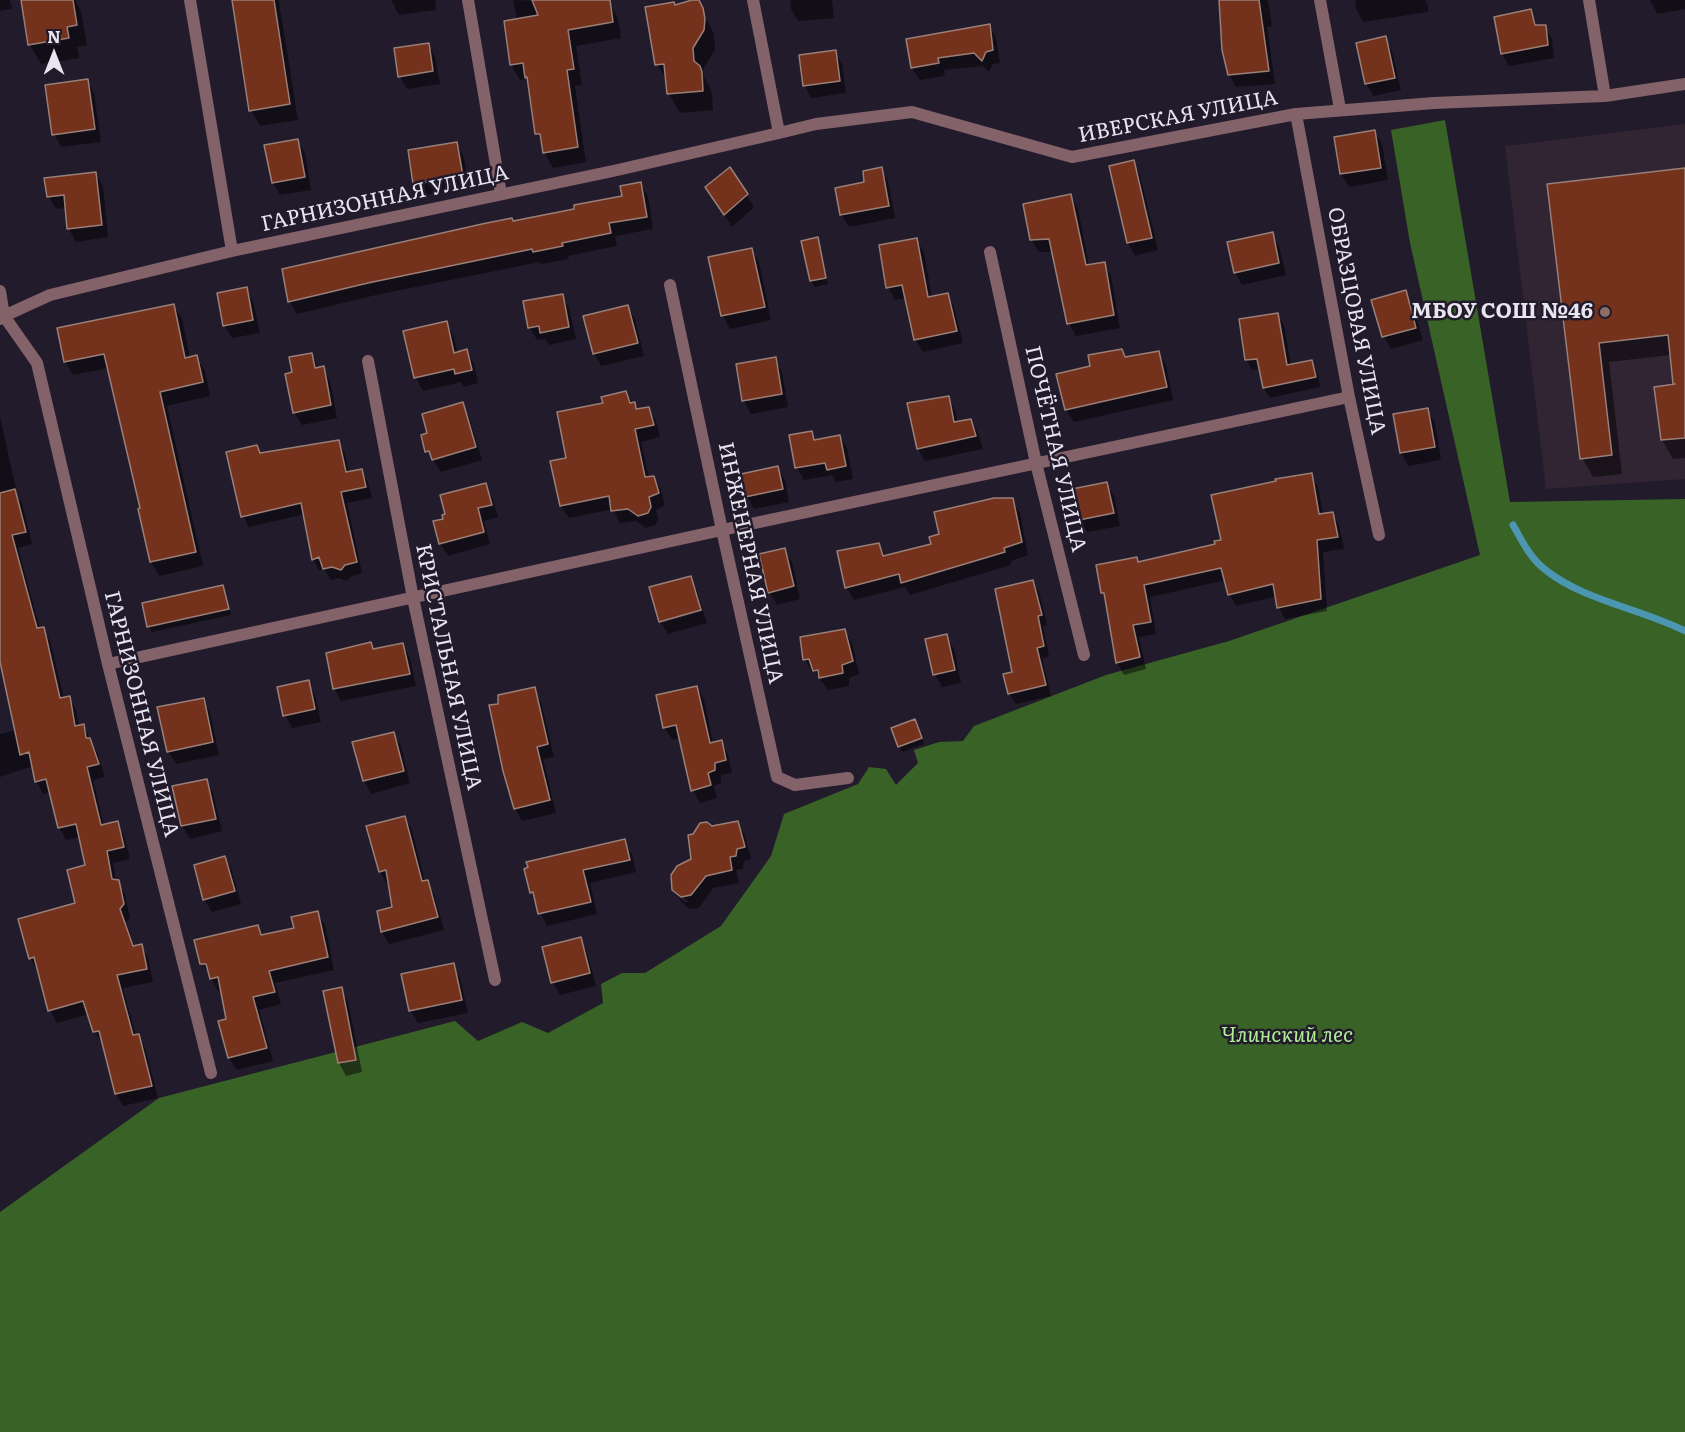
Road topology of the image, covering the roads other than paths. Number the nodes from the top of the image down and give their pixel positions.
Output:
1 (190, 0) edge
2 (468, 0) edge
3 (753, 0) edge
4 (1320, 0) edge
5 (1589, 0) edge
6 (1685, 84) edge
7 (1605, 96) junction
8 (1340, 109) junction
9 (1296, 114) junction
10 (779, 133) junction
11 (501, 194) junction
12 (231, 251) junction
13 (990, 252) dead end
14 (670, 285) dead end
15 (0, 291) edge
16 (2, 317) edge
17 (368, 361) dead end
18 (1348, 397) junction
19 (1036, 463) junction
20 (722, 530) junction
21 (1379, 535) dead end
22 (413, 598) junction
23 (1084, 655) dead end
24 (108, 664) junction
25 (848, 778) dead end
26 (495, 980) dead end
27 (211, 1073) dead end

1 - 12 street
2 - 11 street
3 - 10 street
4 - 8 street
5 - 7 street
6 - 7 street, ИВЕРСКАЯ УЛИЦА
7 - 8 street, ИВЕРСКАЯ УЛИЦА
8 - 9 street, ИВЕРСКАЯ УЛИЦА
9 - 10 street, ИВЕРСКАЯ УЛИЦА
9 - 18 street, ОБРАЗЦОВАЯ УЛИЦА
10 - 11 street, ГАРНИЗОННАЯ УЛИЦА
11 - 12 street, ГАРНИЗОННАЯ УЛИЦА
12 - 16 street, ГАРНИЗОННАЯ УЛИЦА
13 - 19 street, ПОЧЁТНАЯ УЛИЦА
14 - 20 street, ИНЖЕНЕРНАЯ УЛИЦА
15 - 16 street
16 - 24 street, ГАРНИЗОННАЯ УЛИЦА
17 - 22 street, КРИСТАЛЬНАЯ УЛИЦА
18 - 19 street
18 - 21 street, ОБРАЗЦОВАЯ УЛИЦА
19 - 20 street
19 - 23 street, ПОЧЁТНАЯ УЛИЦА
20 - 22 street
20 - 25 street, ИНЖЕНЕРНАЯ УЛИЦА
22 - 24 street
22 - 26 street, КРИСТАЛЬНАЯ УЛИЦА
24 - 27 street, ГАРНИЗОННАЯ УЛИЦА

